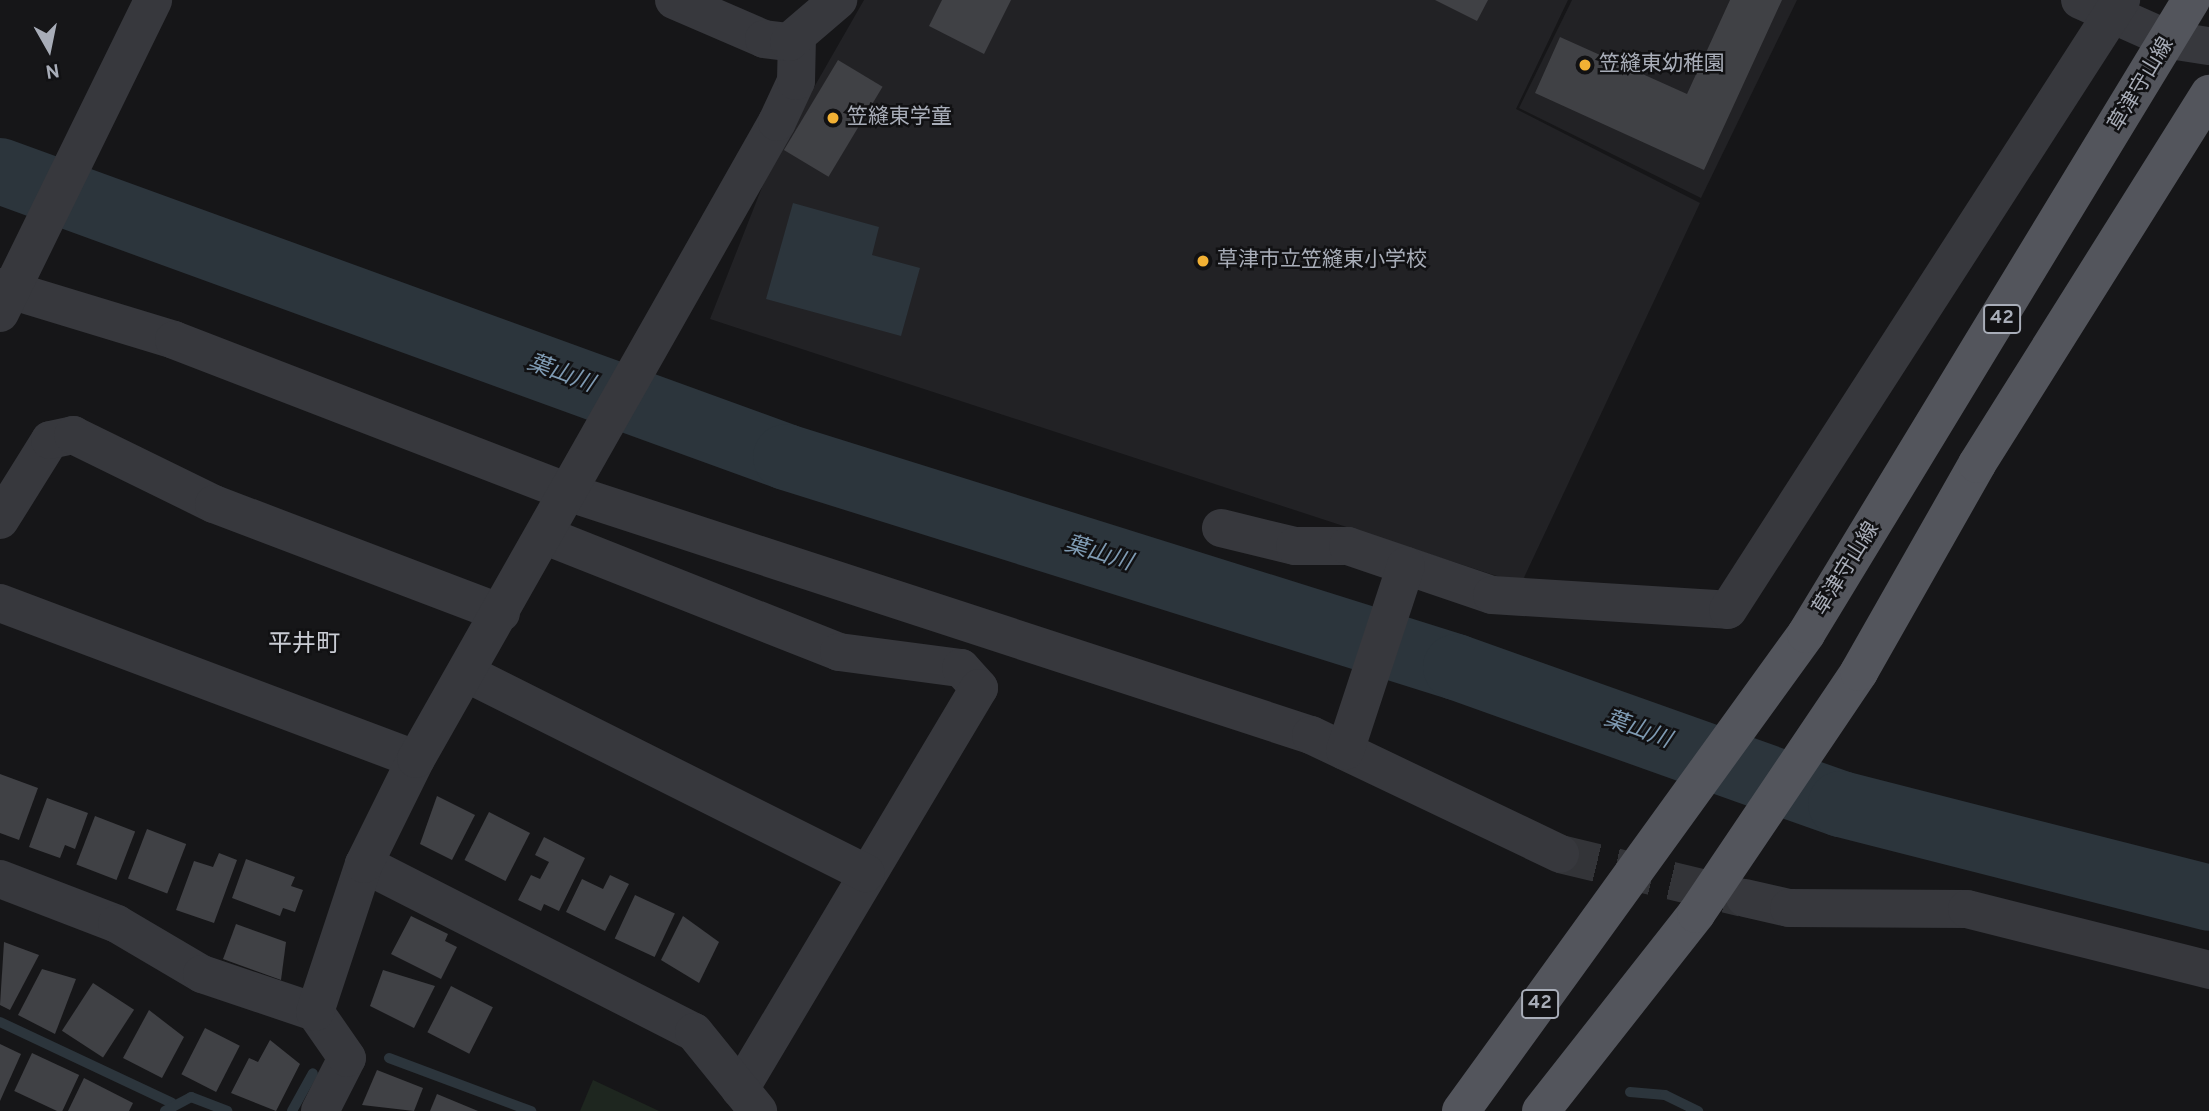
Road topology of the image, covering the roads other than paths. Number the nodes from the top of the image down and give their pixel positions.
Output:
1 (153, 0) edge
2 (674, 0) edge
3 (838, 0) edge
4 (2191, 0) edge
5 (2104, 5) edge
6 (797, 37) junction
7 (2170, 40) junction
8 (2209, 46) edge
9 (2209, 94) edge
10 (4, 298) edge
11 (570, 493) junction
12 (0, 520) edge
13 (1221, 528) dead end
14 (547, 536) junction
15 (1406, 566) junction
16 (0, 603) edge
17 (501, 613) junction
18 (468, 674) junction
19 (1345, 751) junction
20 (416, 759) junction
21 (1559, 854) tunnel mouth
22 (364, 864) junction
23 (866, 873) junction
24 (0, 879) edge
25 (1745, 898) tunnel mouth
26 (2209, 970) edge
27 (315, 1012) junction
28 (749, 1100) edge
29 (320, 1111) edge
30 (1461, 1111) edge
31 (1541, 1111) edge

1 - 10 street
2 - 6 street
3 - 6 street
4 - 7 main road, 草津守山線 / 42
5 - 7 street
5 - 15 street
6 - 11 street
7 - 8 street
7 - 30 main road, 草津守山線 / 42
9 - 31 main road
10 - 11 street
11 - 14 street
11 - 19 street
12 - 17 street
13 - 15 street
14 - 17 street
14 - 23 street
15 - 19 street
16 - 20 street
17 - 18 street
18 - 20 street
18 - 23 street
19 - 21 street
20 - 22 street
22 - 27 street
22 - 28 street
23 - 28 street
24 - 27 street
25 - 26 street
27 - 29 street

